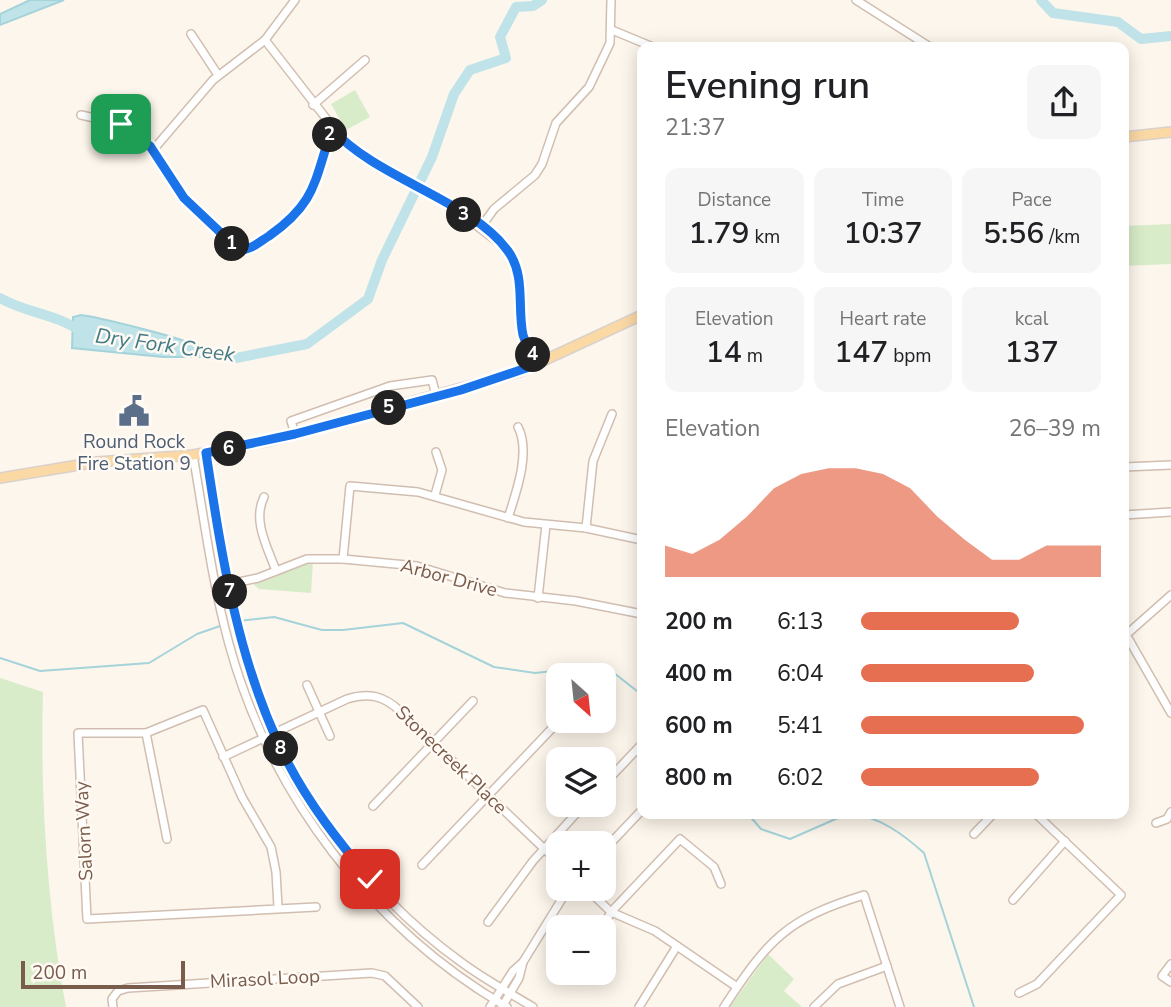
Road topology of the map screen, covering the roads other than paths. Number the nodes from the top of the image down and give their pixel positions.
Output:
1 (295, 0) edge
2 (611, 0) edge
3 (856, 0) edge
4 (612, 30) junction
5 (191, 34) dead end
6 (264, 40) junction
7 (641, 42) edge
8 (922, 42) edge
9 (365, 60) dead end
10 (218, 75) junction
11 (313, 105) junction
12 (80, 115) dead end
13 (332, 129) junction
14 (1171, 132) edge
15 (1129, 136) edge
16 (153, 150) junction
17 (481, 227) junction
18 (637, 318) edge
19 (538, 364) junction
20 (436, 395) junction
21 (612, 414) dead end
22 (518, 427) dead end
23 (295, 434) junction
24 (436, 452) dead end
25 (206, 453) junction
26 (193, 455) junction
27 (1171, 465) edge
28 (1129, 467) edge
29 (0, 478) edge
30 (435, 495) junction
31 (264, 497) dead end
32 (1171, 512) edge
33 (1129, 515) edge
34 (508, 518) junction
35 (546, 525) junction
36 (586, 528) junction
37 (637, 539) edge
38 (343, 559) junction
39 (276, 571) junction
40 (229, 584) junction
41 (217, 587) junction
42 (1171, 595) edge
43 (538, 598) junction
44 (637, 613) edge
45 (1129, 629) edge
46 (1129, 639) edge
47 (307, 685) dead end
48 (473, 701) dead end
49 (319, 712) junction
50 (1171, 712) edge
51 (273, 732) junction
52 (146, 733) junction
53 (548, 733) edge
54 (330, 736) dead end
55 (263, 737) junction
56 (434, 743) junction
57 (637, 749) edge
58 (223, 757) junction
59 (616, 771) edge
60 (488, 796) junction
61 (373, 807) dead end
62 (1171, 812) edge
63 (637, 815) edge
64 (573, 817) edge
65 (988, 819) edge
66 (1042, 819) edge
67 (1156, 823) dead end
68 (974, 834) dead end
69 (616, 837) edge
70 (167, 839) dead end
71 (1065, 841) junction
72 (543, 848) junction
73 (546, 851) edge
74 (422, 865) dead end
75 (721, 884) dead end
76 (1013, 900) dead end
77 (561, 901) edge
78 (600, 901) edge
79 (316, 907) dead end
80 (278, 908) junction
81 (611, 912) junction
82 (609, 915) edge
83 (488, 922) dead end
84 (677, 946) junction
85 (523, 962) junction
86 (1171, 964) edge
87 (887, 966) junction
88 (1171, 982) edge
89 (501, 988) junction
90 (737, 988) junction
91 (510, 993) junction
92 (1019, 993) dead end
93 (492, 1003) edge
94 (504, 1006) edge
95 (113, 1007) edge
96 (418, 1007) edge
97 (533, 1007) edge
98 (639, 1007) edge
99 (724, 1007) edge
100 (814, 1007) edge
101 (900, 1007) edge

1 - 6 street
2 - 4 street
3 - 8 street
4 - 7 street
4 - 17 street
5 - 10 street
6 - 10 street
6 - 11 street
9 - 11 street
10 - 16 street
11 - 13 street
12 - 16 street
13 - 16 street
13 - 17 street
14 - 15 main road
17 - 19 street
18 - 19 main road
19 - 20 main road
20 - 23 main road
20 - 23 street
21 - 36 street
22 - 34 street
23 - 25 main road
24 - 30 street
25 - 26 main road
25 - 40 street
26 - 29 main road
26 - 41 street
27 - 28 street
30 - 34 street
30 - 38 street
31 - 39 street
32 - 33 street
34 - 35 street
35 - 36 street
35 - 43 street
36 - 37 street
38 - 39 street, Arbor Drive
38 - 43 street, Arbor Drive
39 - 40 street, Arbor Drive
40 - 41 street, Arbor Drive
40 - 51 street
41 - 55 street
42 - 45 street
43 - 44 street, Arbor Drive
46 - 50 street
47 - 49 street
48 - 56 street
49 - 51 street, Stonecreek Place
49 - 54 street
49 - 56 street, Stonecreek Place
51 - 55 street
51 - 89 street
52 - 58 street, Salorn Way
52 - 70 street
52 - 80 street, Salorn Way
53 - 60 street
55 - 58 street
55 - 93 street
56 - 60 street, Stonecreek Place
56 - 61 street
57 - 59 street
58 - 80 street
60 - 72 street, Stonecreek Place
60 - 74 street
62 - 67 street
63 - 69 street
64 - 72 street
65 - 68 street
66 - 71 street
71 - 76 street
71 - 92 street
72 - 73 street, Stonecreek Place
72 - 83 street
75 - 81 street
77 - 85 street
78 - 81 street
79 - 80 street
81 - 82 street
81 - 84 street
84 - 90 street
84 - 98 street
85 - 89 street
85 - 91 street
86 - 88 street
87 - 90 street
87 - 100 street
87 - 101 street
89 - 91 street
89 - 93 street
90 - 99 street
91 - 94 street
91 - 97 street
93 - 94 street
95 - 96 street, Mirasol Loop

